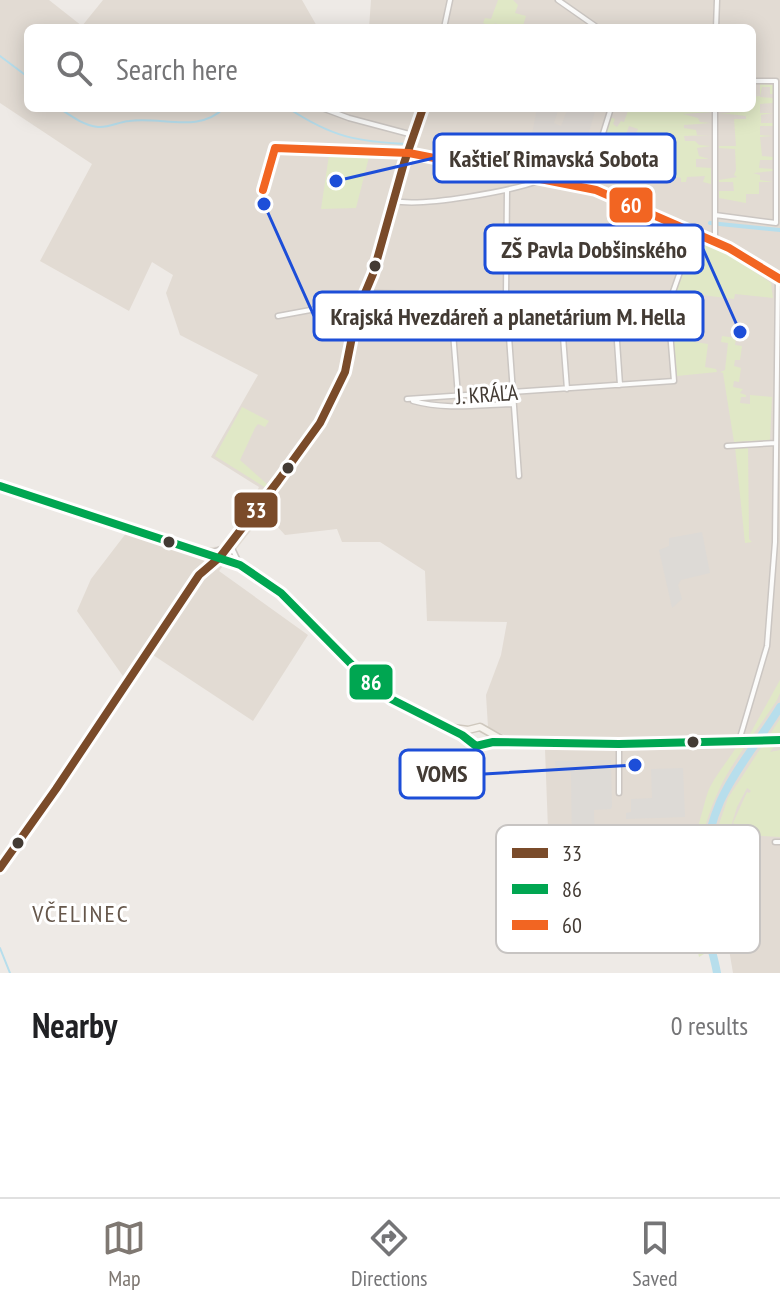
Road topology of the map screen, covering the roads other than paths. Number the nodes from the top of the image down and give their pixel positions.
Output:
1 (450, 0) edge
2 (558, 0) edge
3 (717, 0) edge
4 (445, 24) edge
5 (592, 24) edge
6 (716, 24) edge
7 (756, 81) edge
8 (333, 112) edge
9 (422, 112) edge
10 (610, 112) edge
11 (715, 112) edge
12 (413, 135) junction
13 (409, 153) junction
14 (543, 179) junction
15 (586, 188) junction
16 (263, 190) dead end
17 (507, 190) junction
18 (394, 201) junction
19 (715, 220) junction
20 (693, 235) junction
21 (715, 243) junction
22 (779, 279) edge
23 (450, 294) junction
24 (506, 295) junction
25 (363, 296) junction
26 (560, 297) junction
27 (614, 298) junction
28 (670, 299) junction
29 (278, 316) dead end
30 (620, 385) junction
31 (567, 389) junction
32 (512, 393) junction
33 (458, 396) junction
34 (513, 404) junction
35 (776, 443) junction
36 (727, 446) dead end
37 (519, 476) dead end
38 (0, 486) edge
39 (231, 544) junction
40 (208, 554) junction
41 (220, 557) junction
42 (240, 565) junction
43 (449, 728) junction
44 (471, 729) junction
45 (487, 733) junction
46 (468, 740) junction
47 (780, 740) edge
48 (506, 741) junction
49 (741, 741) junction
50 (485, 743) junction
51 (619, 744) junction
52 (619, 793) dead end
53 (0, 868) edge

1 - 4 street
2 - 5 street
3 - 6 street
7 - 19 street
8 - 12 street
9 - 12 street
10 - 15 street
11 - 19 street
12 - 13 street
13 - 14 street
13 - 16 street
13 - 18 street
14 - 15 street
14 - 17 street
15 - 20 street
17 - 18 street
17 - 24 street
18 - 25 street
19 - 21 street
20 - 21 street
20 - 28 street
21 - 22 street
22 - 35 street
23 - 24 street
23 - 25 street
23 - 33 street
24 - 26 street
24 - 32 street
25 - 29 street
25 - 39 street
26 - 27 street
26 - 31 street
27 - 28 street
27 - 30 street
28 - 30 street, J. KRÁĽA
30 - 31 street, J. KRÁĽA
31 - 32 street, J. KRÁĽA
32 - 33 street, J. KRÁĽA
32 - 34 street
33 - 34 street, J. KRÁĽA
34 - 37 street
35 - 36 street
35 - 49 street
38 - 40 street
39 - 40 street
39 - 41 street
39 - 42 street
40 - 41 street
41 - 42 street
41 - 53 street
42 - 43 street
43 - 44 street
43 - 46 street
44 - 45 street
44 - 46 street
45 - 48 street
45 - 50 street
46 - 50 street
47 - 49 street
48 - 50 street
48 - 51 street
49 - 51 street
51 - 52 street

